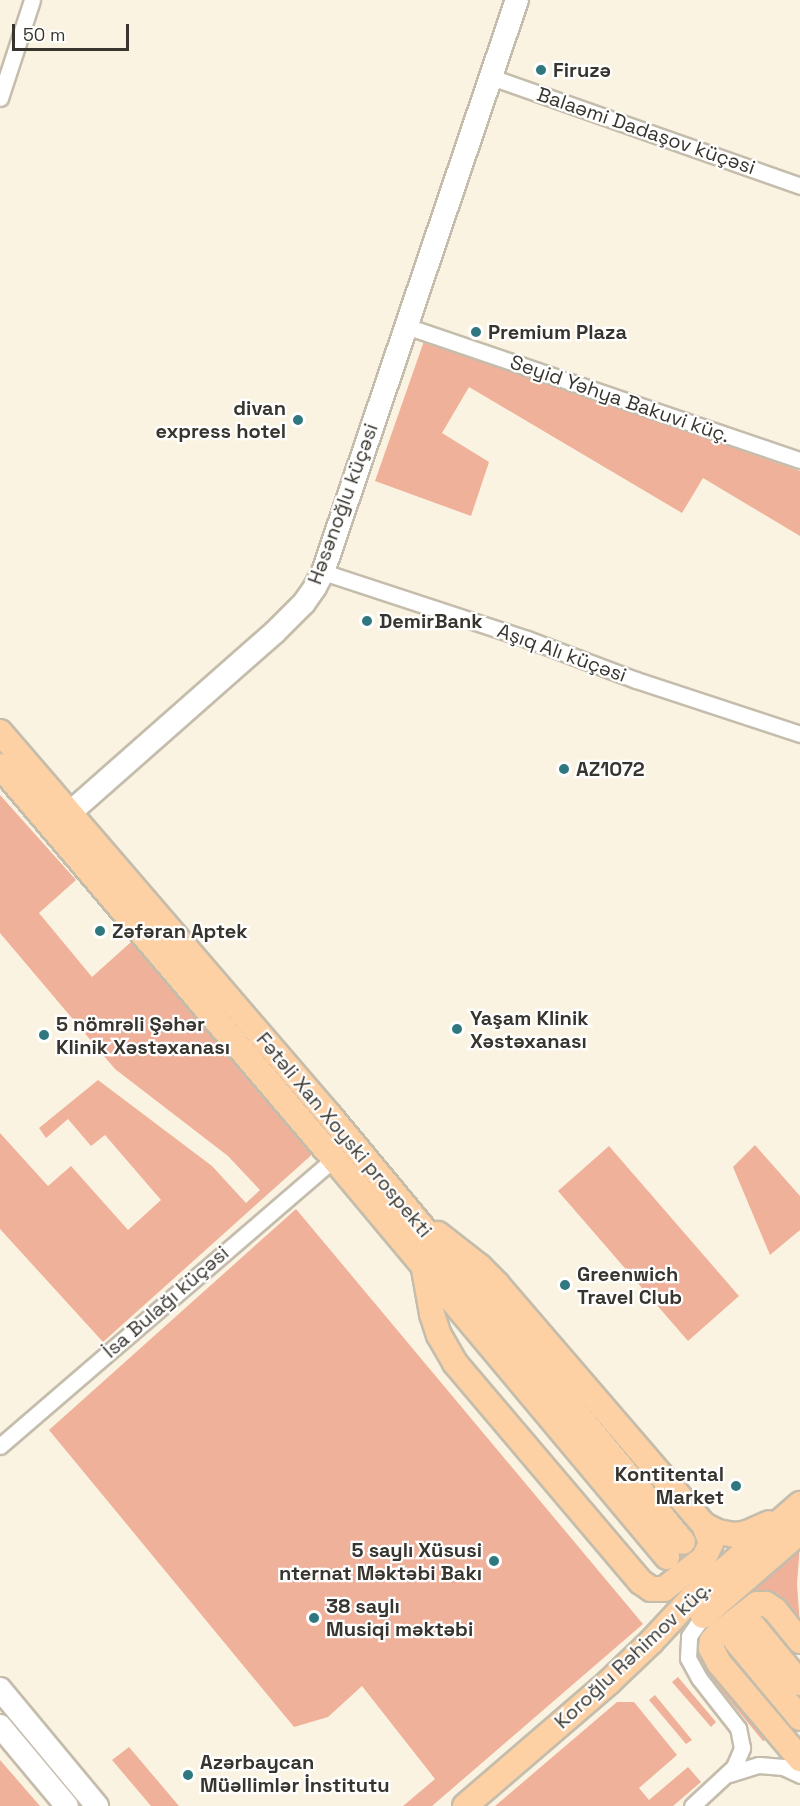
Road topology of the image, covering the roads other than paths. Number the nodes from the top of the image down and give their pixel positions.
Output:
1 (32, 0) edge
2 (517, 0) edge
3 (491, 77) junction
4 (0, 98) edge
5 (800, 186) edge
6 (406, 326) junction
7 (800, 460) edge
8 (323, 572) junction
9 (0, 732) edge
10 (800, 734) edge
11 (0, 766) edge
12 (62, 819) junction
13 (334, 1159) junction
14 (409, 1213) junction
15 (424, 1268) junction
16 (0, 1446) edge
17 (798, 1505) edge
18 (704, 1525) junction
19 (800, 1532) edge
20 (641, 1582) junction
21 (704, 1616) joint
22 (800, 1641) edge
23 (634, 1659) junction
24 (800, 1683) edge
25 (0, 1689) edge
26 (800, 1718) edge
27 (0, 1726) edge
28 (800, 1760) edge
29 (800, 1775) edge
30 (726, 1776) junction
31 (67, 1806) edge
32 (98, 1806) edge
33 (465, 1806) edge
34 (692, 1806) edge

1 - 4 street
2 - 3 street
3 - 5 street, Balaəmi Dadaşov küçəsi
3 - 6 street, Həsənoğlu küçəsi
6 - 7 street, Seyid Yəhya Bakuvi küç.
6 - 8 street, Həsənoğlu küçəsi
8 - 10 street, Aşıq Alı küçəsi
8 - 12 street, Həsənoğlu küçəsi
9 - 12 main road, Fətəli Xan Xoyski prospekti
11 - 12 main road, Fətəli Xan Xoyski prospekti
12 - 13 main road, Fətəli Xan Xoyski prospekti
12 - 14 main road, Fətəli Xan Xoyski prospekti
13 - 15 main road, Fətəli Xan Xoyski prospekti
13 - 16 street, İsa Bulağı küçəsi
14 - 15 main road, Fətəli Xan Xoyski prospekti
14 - 18 main road
15 - 20 main road
17 - 18 main road
17 - 23 main road, Koroğlu Rəhimov küç.
18 - 20 main road
19 - 21 main road, Koroğlu Rəhimov küç.
20 - 23 main road
21 - 30 street
22 - 28 main road
23 - 33 main road, Koroğlu Rəhimov küç.
24 - 26 main road
25 - 32 street
27 - 31 street
29 - 30 street
30 - 34 street

